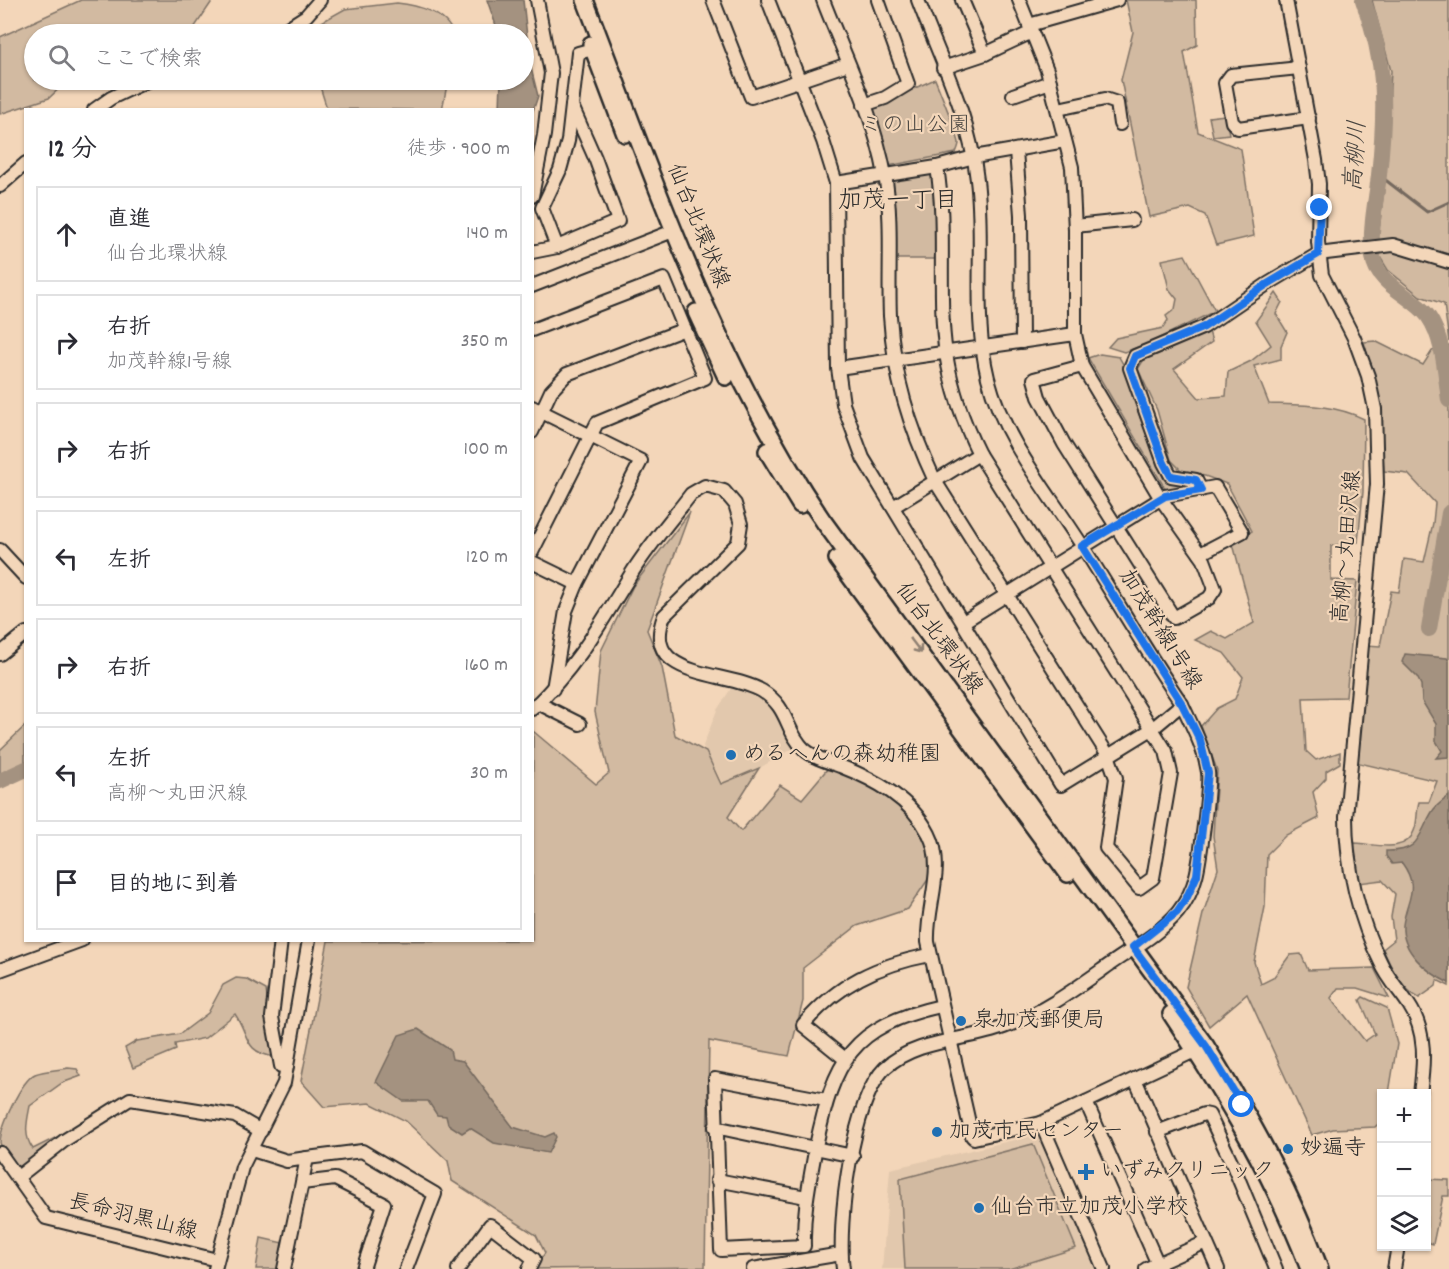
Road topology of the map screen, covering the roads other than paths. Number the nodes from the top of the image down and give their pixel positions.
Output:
1 (320, 0) edge
2 (537, 0) edge
3 (575, 0) edge
4 (585, 0) edge
5 (713, 0) edge
6 (768, 0) edge
7 (823, 0) edge
8 (878, 0) edge
9 (918, 0) edge
10 (962, 0) edge
11 (1019, 0) edge
12 (1117, 0) edge
13 (1286, 0) edge
14 (294, 24) edge
15 (1030, 28) junction
16 (593, 49) junction
17 (985, 54) junction
18 (848, 64) junction
19 (944, 68) junction
20 (1299, 68) junction
21 (799, 79) junction
22 (1050, 82) junction
23 (128, 90) edge
24 (1013, 95) dead end
25 (571, 104) junction
26 (864, 105) junction
27 (97, 108) edge
28 (1058, 109) junction
29 (1308, 118) junction
30 (1120, 124) dead end
31 (1065, 141) junction
32 (1016, 151) junction
33 (974, 157) junction
34 (24, 165) edge
35 (937, 167) junction
36 (885, 174) junction
37 (836, 183) junction
38 (0, 186) edge
39 (534, 186) edge
40 (1132, 220) dead end
41 (1075, 226) junction
42 (669, 233) junction
43 (557, 246) junction
44 (534, 252) edge
45 (1318, 254) junction
46 (1449, 262) edge
47 (534, 285) edge
48 (534, 329) edge
49 (685, 329) junction
50 (1075, 334) junction
51 (1022, 342) junction
52 (981, 346) junction
53 (946, 353) junction
54 (894, 361) junction
55 (1082, 366) junction
56 (838, 368) junction
57 (538, 409) edge
58 (534, 424) edge
59 (592, 436) junction
60 (979, 454) junction
61 (935, 481) junction
62 (1201, 490) junction
63 (1161, 499) junction
64 (893, 507) junction
65 (1117, 525) junction
66 (1082, 546) junction
67 (534, 548) edge
68 (0, 550) edge
69 (1200, 554) junction
70 (534, 563) edge
71 (1050, 566) junction
72 (24, 576) edge
73 (577, 584) junction
74 (1005, 595) junction
75 (963, 622) junction
76 (24, 635) edge
77 (0, 654) edge
78 (553, 689) junction
79 (1182, 704) junction
80 (535, 706) edge
81 (580, 724) dead end
82 (1152, 729) junction
83 (1108, 755) junction
84 (77, 942) edge
85 (281, 942) edge
86 (309, 942) edge
87 (1129, 950) junction
88 (930, 955) junction
89 (0, 970) edge
90 (941, 1006) junction
91 (950, 1042) junction
92 (1201, 1049) junction
93 (845, 1059) junction
94 (288, 1066) junction
95 (1135, 1079) junction
96 (1420, 1089) edge
97 (826, 1100) junction
98 (1086, 1102) junction
99 (1041, 1123) junction
100 (715, 1127) junction
101 (261, 1131) junction
102 (1157, 1132) junction
103 (816, 1148) junction
104 (252, 1150) junction
105 (0, 1153) edge
106 (853, 1156) junction
107 (307, 1158) junction
108 (18, 1177) junction
109 (717, 1179) junction
110 (302, 1184) junction
111 (806, 1197) junction
112 (1206, 1242) junction
113 (1397, 1251) edge
114 (841, 1254) junction
115 (216, 1265) edge
116 (1155, 1267) edge
117 (284, 1269) edge
118 (363, 1269) edge
119 (406, 1269) edge
120 (458, 1269) edge
121 (529, 1269) edge
122 (753, 1269) edge
123 (843, 1269) edge
124 (1104, 1269) edge
125 (1218, 1269) edge
126 (1276, 1269) edge
127 (1309, 1269) edge
128 (1320, 1269) edge
129 (1394, 1269) edge

1 - 14 street
2 - 39 street
3 - 16 main road, 仙台北環状線
4 - 42 main road, 仙台北環状線
5 - 21 street
6 - 21 street
7 - 18 street
8 - 26 street
9 - 19 street, 加茂幹線1号線
10 - 17 street
11 - 15 street
12 - 15 street
13 - 20 street, 高柳～丸田沢線
15 - 17 street
15 - 22 street
16 - 25 street
16 - 42 main road, 仙台北環状線
17 - 19 street
18 - 21 street
18 - 26 street
19 - 33 street, 加茂幹線1号線
20 - 29 street, 高柳～丸田沢線
20 - 29 street
21 - 37 street
22 - 24 street
22 - 28 street
23 - 27 street
25 - 43 street
25 - 43 street
26 - 36 street
28 - 30 street
28 - 31 street
29 - 45 street, 高柳～丸田沢線
31 - 32 street
31 - 41 street
32 - 33 street
32 - 51 street
33 - 35 street
33 - 52 street, 加茂幹線1号線
34 - 38 street
35 - 36 street
35 - 53 street
36 - 37 street
36 - 54 street
37 - 56 street
40 - 41 street
41 - 50 street
42 - 47 street
42 - 87 main road, 仙台北環状線
43 - 44 street
45 - 46 street
45 - 62 street
45 - 96 street, 高柳～丸田沢線
48 - 49 street
49 - 57 street
49 - 59 street
50 - 51 street
50 - 55 street
51 - 52 street
52 - 53 street
52 - 66 street, 加茂幹線1号線
53 - 54 street
53 - 60 street
54 - 56 street
54 - 61 street
55 - 63 street
55 - 65 street
56 - 64 street
57 - 58 street
57 - 59 street
59 - 67 street
59 - 73 street
60 - 61 street
60 - 71 street
61 - 64 street
61 - 74 street
62 - 63 street
62 - 69 street
63 - 65 street
63 - 69 street
64 - 75 street
65 - 66 street
65 - 69 street
66 - 71 street
66 - 79 street, 加茂幹線1号線
68 - 72 street
70 - 73 street
71 - 74 street
71 - 82 street
73 - 78 street
74 - 75 street
74 - 83 street
75 - 83 street
76 - 77 street
78 - 80 street
78 - 88 street
79 - 82 street
79 - 87 street, 加茂幹線1号線
80 - 81 street
82 - 83 street
82 - 83 street
84 - 89 street
85 - 94 street
86 - 94 street
87 - 91 street, 加茂幹線1号線
87 - 92 main road, 仙台北環状線
88 - 90 street
88 - 93 street
90 - 91 street
90 - 93 street
91 - 99 street
91 - 106 street, 加茂幹線1号線
92 - 95 street
92 - 127 main road, 仙台北環状線
92 - 128 main road, 仙台北環状線
93 - 97 street
94 - 101 street
95 - 98 street
95 - 102 street
97 - 100 street
97 - 103 street
98 - 99 street
98 - 116 street
99 - 124 street
100 - 103 street
100 - 109 street
101 - 104 street
101 - 108 street
102 - 112 street
102 - 126 street
103 - 106 street
103 - 111 street
104 - 107 street
104 - 115 street
105 - 108 street, 長命羽黒山線
106 - 114 street, 加茂幹線1号線
107 - 110 street
107 - 119 street
108 - 115 street, 長命羽黒山線
109 - 111 street
109 - 111 street
110 - 117 street
110 - 118 street
112 - 116 street
112 - 125 street
113 - 129 street
114 - 122 street
114 - 123 street, 加茂幹線1号線
120 - 121 street

